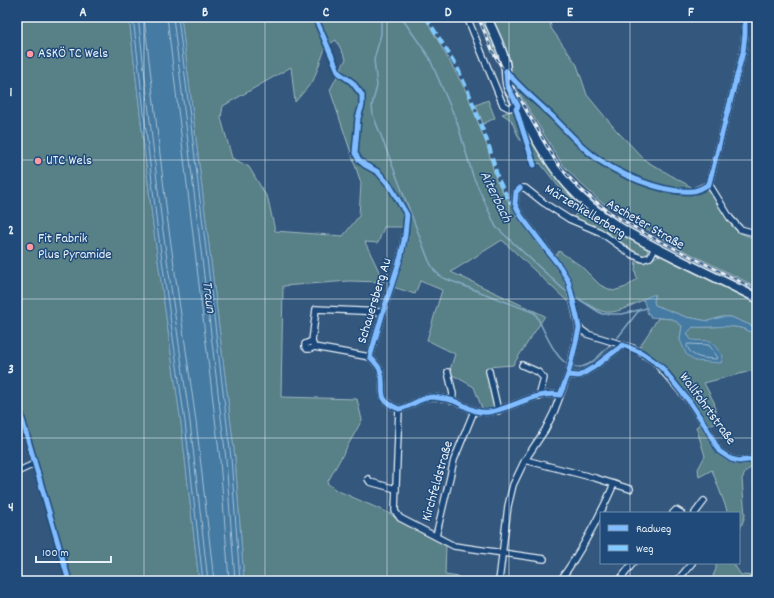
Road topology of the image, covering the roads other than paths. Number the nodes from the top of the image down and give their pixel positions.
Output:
1 (467, 17) edge
2 (487, 17) edge
3 (745, 17) edge
4 (518, 106) junction
5 (710, 183) junction
6 (694, 191) dead end
7 (755, 233) dead end
8 (405, 235) dead end
9 (655, 248) junction
10 (757, 298) edge
11 (383, 312) junction
12 (579, 328) junction
13 (621, 344) junction
14 (370, 357) junction
15 (522, 365) dead end
16 (489, 371) dead end
17 (448, 372) dead end
18 (568, 373) junction
19 (560, 395) junction
20 (539, 397) junction
21 (452, 401) junction
22 (399, 409) junction
23 (474, 411) junction
24 (498, 411) junction
25 (757, 459) edge
26 (525, 460) junction
27 (34, 464) dead end
28 (17, 472) edge
29 (368, 479) dead end
30 (614, 484) junction
31 (396, 489) junction
32 (630, 489) dead end
33 (704, 501) dead end
34 (601, 512) edge
35 (696, 512) edge
36 (600, 514) edge
37 (436, 536) junction
38 (503, 553) junction
39 (544, 559) dead end
40 (632, 564) edge
41 (691, 564) edge
42 (500, 581) edge
43 (560, 581) edge
44 (619, 581) edge
45 (677, 581) edge

1 - 4 street
2 - 4 main road, Ascheter Straße
3 - 5 street
4 - 9 main road, Ascheter Straße
5 - 6 street
5 - 7 street
8 - 11 street, Schauersberg Au
9 - 10 main road, Ascheter Straße
9 - 12 street, Märzenkellerberg
11 - 14 street, Schauersberg Au
11 - 14 street, Schauersberg Au
12 - 13 street, Wallfahrtstraße
12 - 18 street
13 - 18 street
13 - 25 street, Wallfahrtstraße
14 - 22 street, Schauersberg Au
15 - 20 street
16 - 24 street
17 - 21 street
18 - 19 street
19 - 20 street
19 - 26 street
20 - 24 street
21 - 22 street
21 - 23 street
22 - 31 street
23 - 24 street
23 - 37 street, Kirchfeldstraße
26 - 30 street
26 - 38 street
27 - 28 street
29 - 31 street
30 - 32 street
30 - 34 street
31 - 37 street
33 - 35 street
36 - 43 street
37 - 38 street
38 - 39 street
38 - 42 street
40 - 44 street
41 - 45 street

